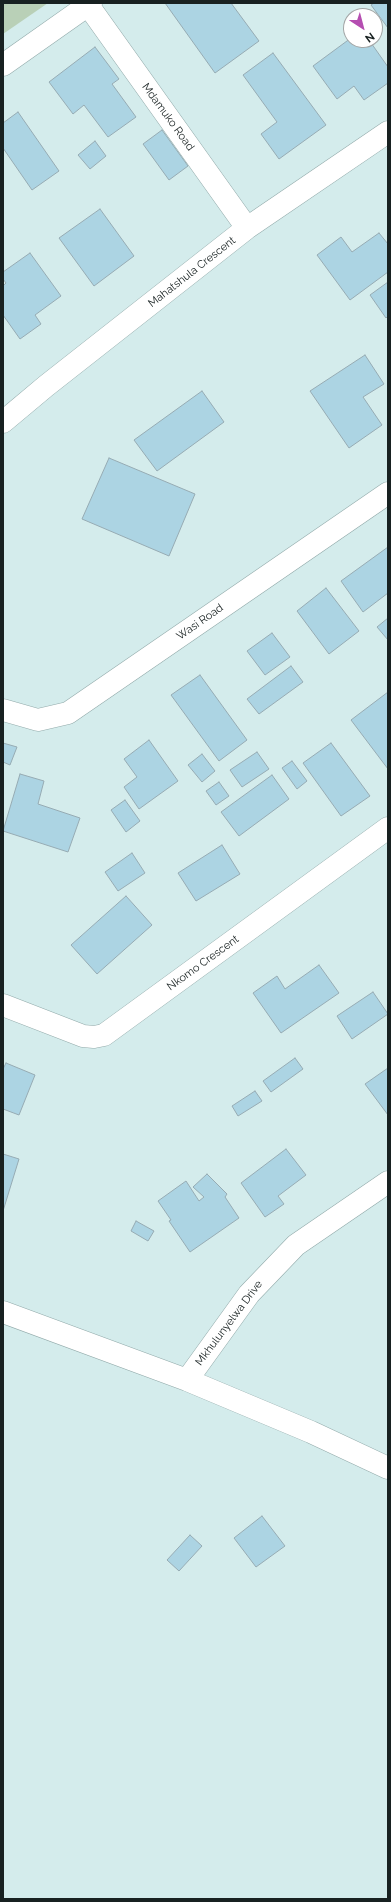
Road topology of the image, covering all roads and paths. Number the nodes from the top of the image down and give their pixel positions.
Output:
1 (90, 4) edge
2 (3, 65) edge
3 (388, 132) edge
4 (247, 228) junction
5 (3, 422) edge
6 (388, 493) edge
7 (3, 710) edge
8 (388, 828) edge
9 (3, 1005) edge
10 (388, 1182) edge
11 (3, 1312) edge
12 (187, 1380) junction
13 (388, 1468) edge

1 - 2 street
1 - 4 street, Mdamuko Road
3 - 4 street, Mahatshula Crescent
4 - 5 street, Mahatshula Crescent
6 - 7 street, Wasi Road
8 - 9 street, Nkomo Crescent
10 - 12 street, Mkhulunyelwa Drive
11 - 12 street
12 - 13 street

